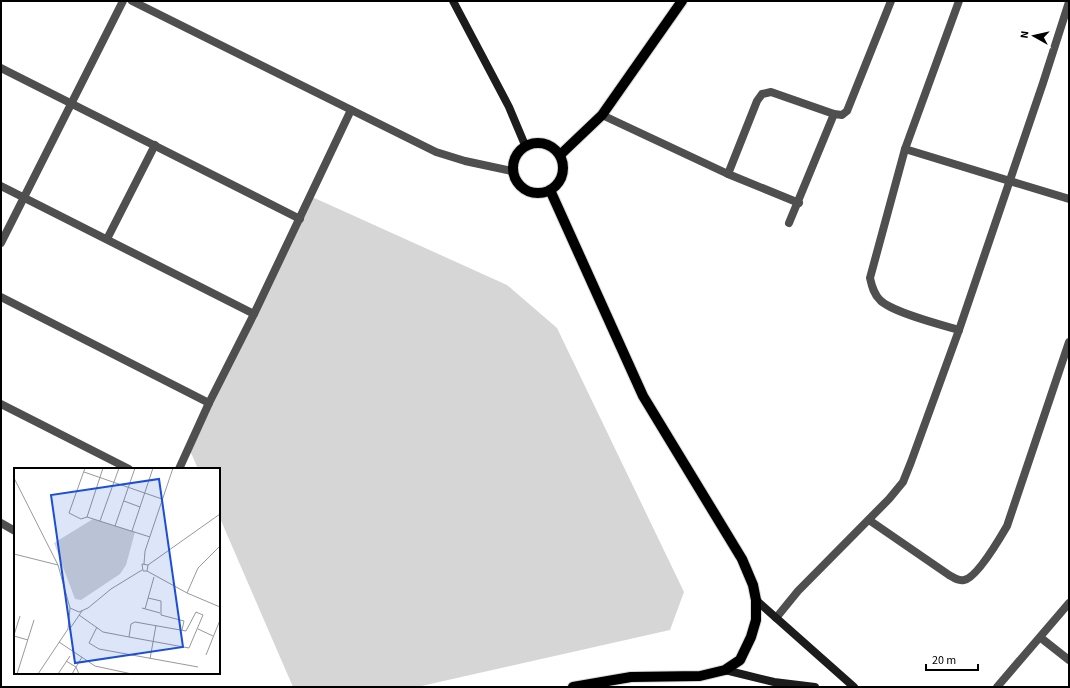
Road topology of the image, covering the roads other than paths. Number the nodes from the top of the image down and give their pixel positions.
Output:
1 (123, 1) edge
2 (132, 1) edge
3 (453, 1) edge
4 (682, 1) edge
5 (891, 1) edge
6 (959, 1) edge
7 (1069, 2) edge
8 (1, 68) edge
9 (71, 104) junction
10 (351, 110) junction
11 (834, 114) junction
12 (602, 115) junction
13 (155, 145) junction
14 (525, 145) junction
15 (905, 149) junction
16 (560, 155) junction
17 (512, 171) junction
18 (728, 174) junction
19 (1009, 181) junction
20 (1, 186) edge
21 (550, 190) junction
22 (24, 197) junction
23 (1069, 199) edge
24 (799, 203) junction
25 (300, 218) junction
26 (790, 223) dead end
27 (107, 239) junction
28 (1, 243) edge
29 (1, 297) edge
30 (254, 314) junction
31 (959, 330) junction
32 (1069, 342) edge
33 (209, 403) junction
34 (1, 404) edge
35 (127, 468) edge
36 (179, 468) edge
37 (869, 520) junction
38 (1, 523) edge
39 (14, 530) edge
40 (756, 600) junction
41 (1069, 603) edge
42 (776, 618) junction
43 (1041, 638) junction
44 (1069, 660) edge
45 (725, 670) junction
46 (573, 687) edge
47 (815, 687) edge
48 (854, 687) edge
49 (997, 687) edge

1 - 9 street
2 - 10 street
3 - 14 main road
4 - 12 main road
5 - 11 street
6 - 15 street
7 - 19 street
8 - 9 street
9 - 13 street
9 - 22 street
10 - 17 street
10 - 25 street
11 - 18 street
11 - 24 street
12 - 16 main road
12 - 18 street
13 - 25 street
13 - 27 street
14 - 16 main road
14 - 17 main road
15 - 19 street
15 - 31 street
16 - 21 main road
17 - 21 main road
18 - 24 street
19 - 23 street
19 - 31 street
20 - 22 street
21 - 40 main road
22 - 27 street
22 - 28 street
24 - 26 street
25 - 30 street
27 - 30 street
29 - 33 street
30 - 33 street
31 - 37 street
32 - 37 street
33 - 36 street
34 - 35 street
37 - 42 street
38 - 39 street
40 - 42 main road
40 - 45 main road
41 - 43 street
42 - 48 main road
43 - 44 street
43 - 49 street
45 - 46 main road
45 - 47 main road

